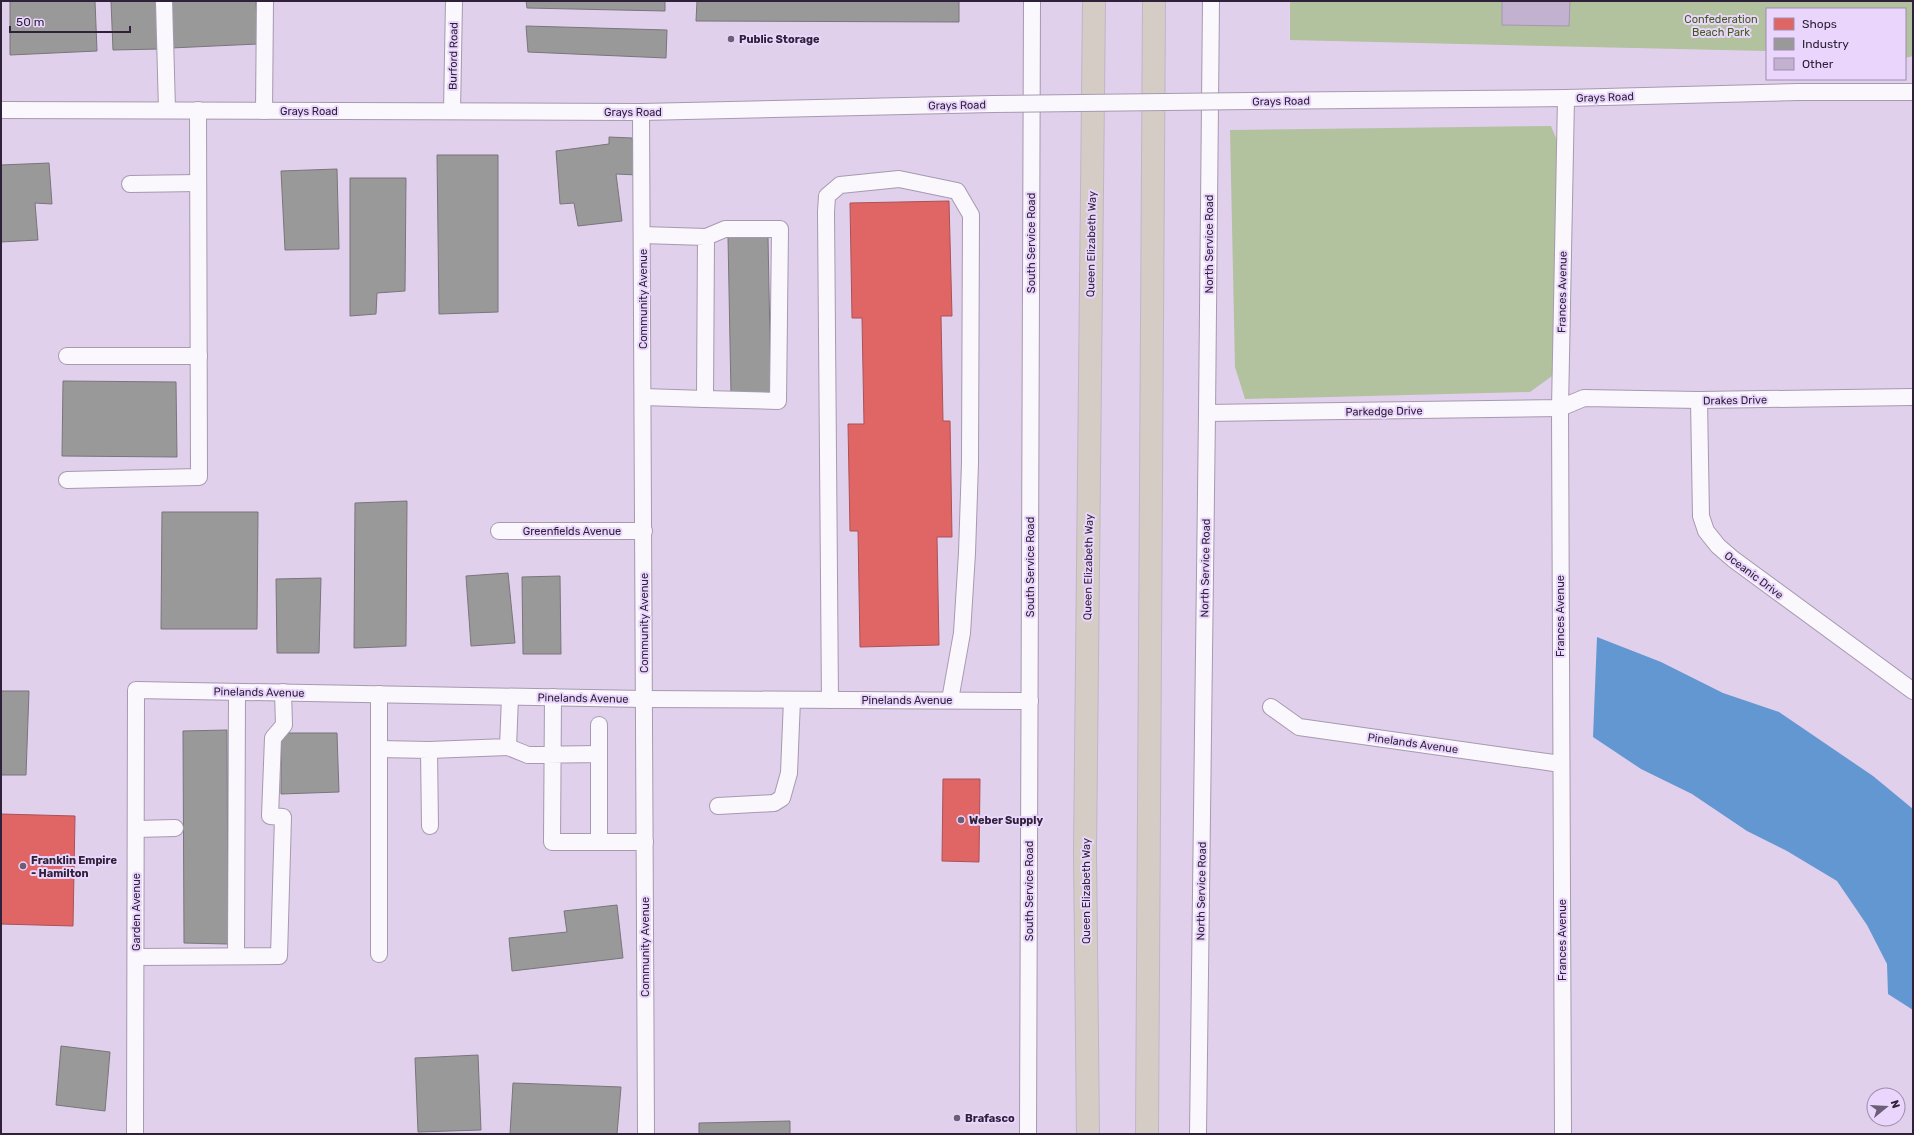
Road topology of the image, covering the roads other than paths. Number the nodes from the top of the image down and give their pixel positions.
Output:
1 (164, 1) edge
2 (265, 1) edge
3 (454, 1) edge
4 (1032, 1) edge
5 (1094, 1) edge
6 (1154, 1) edge
7 (1211, 1) edge
8 (1913, 92) edge
9 (1566, 98) junction
10 (1, 110) edge
11 (166, 110) junction
12 (198, 110) junction
13 (264, 111) junction
14 (452, 111) junction
15 (641, 112) junction
16 (198, 183) junction
17 (130, 184) dead end
18 (642, 235) junction
19 (706, 237) junction
20 (67, 356) dead end
21 (199, 356) junction
22 (1913, 396) edge
23 (643, 397) junction
24 (705, 399) junction
25 (1699, 400) junction
26 (1560, 408) junction
27 (1207, 413) junction
28 (67, 480) dead end
29 (644, 531) junction
30 (499, 532) dead end
31 (136, 690) joint
32 (1913, 691) edge
33 (237, 692) junction
34 (283, 692) junction
35 (379, 694) junction
36 (510, 697) junction
37 (553, 697) junction
38 (643, 699) junction
39 (792, 700) junction
40 (830, 700) junction
41 (950, 700) junction
42 (1030, 701) junction
43 (1271, 708) dead end
44 (599, 725) dead end
45 (508, 748) junction
46 (379, 749) junction
47 (429, 750) junction
48 (599, 754) junction
49 (553, 755) junction
50 (1561, 764) junction
51 (718, 806) dead end
52 (430, 826) dead end
53 (175, 828) dead end
54 (136, 829) junction
55 (599, 842) junction
56 (645, 842) junction
57 (379, 954) dead end
58 (236, 956) junction
59 (136, 957) junction
60 (135, 1134) edge
61 (646, 1134) edge
62 (1028, 1134) edge
63 (1088, 1134) edge
64 (1147, 1134) edge
65 (1198, 1134) edge
66 (1563, 1134) edge

1 - 11 street
2 - 13 street
3 - 14 street, Burford Road
4 - 42 street, South Service Road
5 - 63 highway, Queen Elizabeth Way
6 - 64 highway
7 - 27 street, North Service Road
8 - 9 street, Grays Road
9 - 15 street, Grays Road, bridge
9 - 26 street, Frances Avenue
10 - 11 street, Grays Road
11 - 12 street, Grays Road
12 - 13 street, Grays Road
12 - 16 street
13 - 14 street, Grays Road
14 - 15 street, Grays Road
15 - 18 street, Community Avenue
16 - 17 street
16 - 21 street
18 - 19 street
18 - 23 street, Community Avenue
19 - 24 street
19 - 24 street
20 - 21 street
21 - 28 street
22 - 25 street, Drakes Drive
23 - 24 street
23 - 29 street, Community Avenue
25 - 26 street, Drakes Drive
25 - 32 street, Oceanic Drive
26 - 27 street, Parkedge Drive
26 - 50 street, Frances Avenue
27 - 65 street, North Service Road
29 - 30 street, Greenfields Avenue
29 - 38 street, Community Avenue
31 - 33 street, Pinelands Avenue
31 - 54 street, Garden Avenue
33 - 34 street, Pinelands Avenue
33 - 58 street
34 - 35 street, Pinelands Avenue
34 - 58 street
35 - 36 street, Pinelands Avenue
35 - 46 street
36 - 37 street, Pinelands Avenue
36 - 45 street
37 - 38 street, Pinelands Avenue
37 - 49 street
38 - 39 street, Pinelands Avenue
38 - 56 street, Community Avenue
39 - 40 street, Pinelands Avenue
39 - 51 street
40 - 41 street, Pinelands Avenue
40 - 41 street
41 - 42 street, Pinelands Avenue
42 - 62 street, South Service Road
43 - 50 street, Pinelands Avenue
44 - 48 street
45 - 47 street
45 - 49 street
46 - 47 street
46 - 57 street
47 - 52 street
48 - 49 street
48 - 55 street
49 - 55 street
50 - 66 street, Frances Avenue
53 - 54 street
54 - 59 street, Garden Avenue
55 - 56 street
56 - 61 street, Community Avenue
58 - 59 street
59 - 60 street, Garden Avenue

